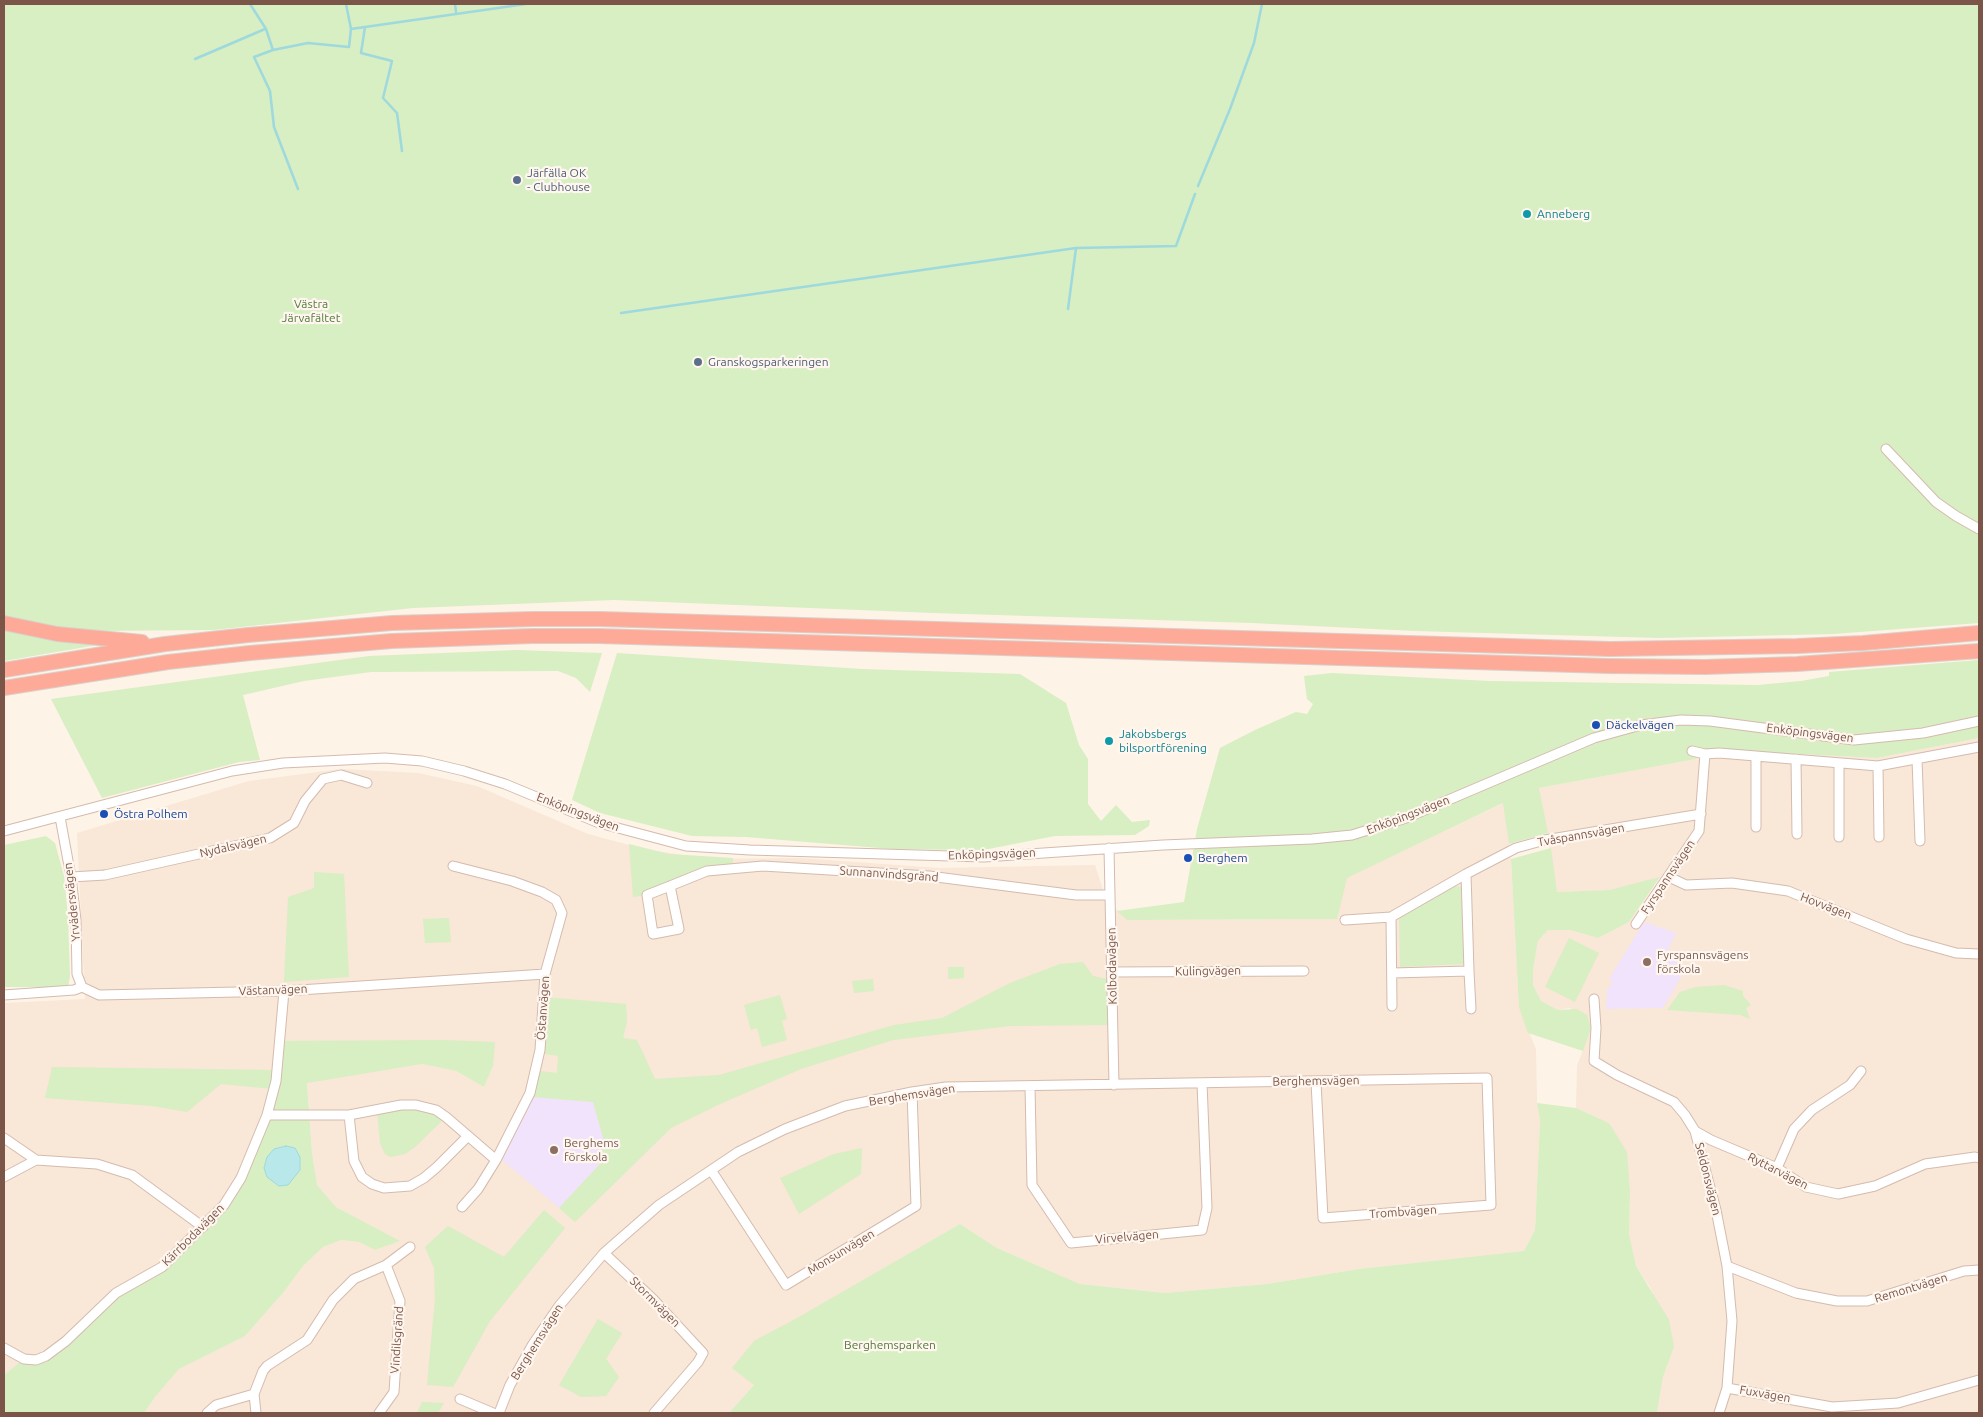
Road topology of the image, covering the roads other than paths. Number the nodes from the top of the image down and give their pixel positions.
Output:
1 (1886, 449) dead end
2 (1979, 529) edge
3 (4, 623) edge
4 (1979, 633) edge
5 (165, 644) junction
6 (1979, 651) edge
7 (4, 670) edge
8 (4, 688) edge
9 (1979, 721) edge
10 (1979, 747) edge
11 (1692, 751) dead end
12 (1705, 754) junction
13 (1756, 756) junction
14 (1796, 759) junction
15 (1917, 759) junction
16 (1838, 762) junction
17 (1878, 766) junction
18 (368, 783) dead end
19 (1701, 814) junction
20 (60, 817) junction
21 (1756, 827) dead end
22 (4, 831) edge
23 (1797, 834) dead end
24 (1839, 837) dead end
25 (1879, 837) dead end
26 (1920, 841) dead end
27 (1109, 848) junction
28 (453, 866) dead end
29 (1466, 874) junction
30 (1669, 877) junction
31 (72, 878) junction
32 (670, 886) junction
33 (1110, 895) junction
34 (1391, 917) junction
35 (1344, 920) dead end
36 (1636, 924) dead end
37 (1979, 954) edge
38 (1304, 971) dead end
39 (1470, 971) junction
40 (1112, 972) junction
41 (544, 974) junction
42 (1392, 974) junction
43 (82, 987) junction
44 (284, 991) junction
45 (4, 995) edge
46 (1594, 999) dead end
47 (1392, 1006) dead end
48 (1472, 1009) dead end
49 (1861, 1071) dead end
50 (1487, 1078) joint
51 (1316, 1082) junction
52 (1202, 1083) junction
53 (1114, 1085) junction
54 (1030, 1086) junction
55 (912, 1092) junction
56 (267, 1115) junction
57 (349, 1115) junction
58 (1696, 1131) junction
59 (468, 1136) junction
60 (4, 1138) edge
61 (1979, 1158) edge
62 (36, 1160) junction
63 (496, 1160) junction
64 (1777, 1168) junction
65 (711, 1170) junction
66 (4, 1177) edge
67 (462, 1207) dead end
68 (203, 1227) junction
69 (410, 1247) dead end
70 (604, 1253) junction
71 (386, 1265) junction
72 (1727, 1266) junction
73 (1979, 1270) edge
74 (4, 1348) edge
75 (1979, 1380) edge
76 (1727, 1388) junction
77 (254, 1394) junction
78 (460, 1399) dead end
79 (207, 1413) edge
80 (256, 1413) edge
81 (379, 1413) edge
82 (493, 1413) edge
83 (499, 1413) edge
84 (654, 1413) edge
85 (1718, 1413) edge

1 - 2 street
3 - 5 highway
4 - 5 highway
5 - 7 highway
6 - 8 highway
9 - 27 street, Enköpingsvägen
10 - 15 street
11 - 12 street
12 - 13 street
12 - 19 street, Fyrspannsvägen
13 - 14 street
13 - 21 street
14 - 16 street
14 - 23 street
15 - 17 street
15 - 26 street
16 - 17 street
16 - 24 street
17 - 25 street
18 - 31 street, Nydalsvägen
19 - 29 street, Tvåspannsvägen
19 - 30 street, Fyrspannsvägen
20 - 22 street, Enköpingsvägen
20 - 27 street, Enköpingsvägen
20 - 31 street, Yrvädersvägen
27 - 33 street, Kolbodavägen
28 - 41 street, Östanvägen
29 - 34 street, Tvåspannsvägen
29 - 39 street
30 - 36 street, Fyrspannsvägen
30 - 37 street, Hovvägen
31 - 43 street, Yrvädersvägen
32 - 32 street, Sunnanvindsgränd
32 - 33 street, Sunnanvindsgränd
33 - 40 street, Kolbodavägen
34 - 35 street, Tvåspannsvägen
34 - 42 street
38 - 40 street, Kulingvägen
39 - 42 street
39 - 48 street
40 - 53 street, Kolbodavägen
41 - 44 street, Västanvägen
41 - 63 street, Östanvägen
42 - 47 street
43 - 44 street, Västanvägen
43 - 45 street, Västanvägen
44 - 56 street, Kärrbodavägen
46 - 58 street, Seldonsvägen
49 - 64 street
50 - 51 street, Berghemsvägen
50 - 51 street, Trombvägen
51 - 52 street, Berghemsvägen
52 - 53 street, Berghemsvägen
52 - 54 street, Virvelvägen
53 - 54 street, Berghemsvägen
54 - 55 street, Berghemsvägen
55 - 65 street, Berghemsvägen
55 - 65 street, Monsunvägen
56 - 57 street
56 - 68 street, Kärrbodavägen
57 - 59 street
57 - 59 street
58 - 64 street, Ryttarvägen
58 - 72 street, Seldonsvägen
59 - 63 street
60 - 62 street
61 - 64 street, Ryttarvägen
62 - 66 street
62 - 68 street
63 - 67 street, Östanvägen
65 - 70 street, Berghemsvägen
68 - 74 street, Kärrbodavägen
69 - 71 street
70 - 83 street, Berghemsvägen
70 - 84 street, Stormvägen
71 - 77 street
71 - 81 street, Vindilsgränd
72 - 73 street, Remontvägen
72 - 76 street, Seldonsvägen
75 - 76 street, Fuxvägen
76 - 85 street, Seldonsvägen
77 - 79 street
77 - 80 street
78 - 82 street

